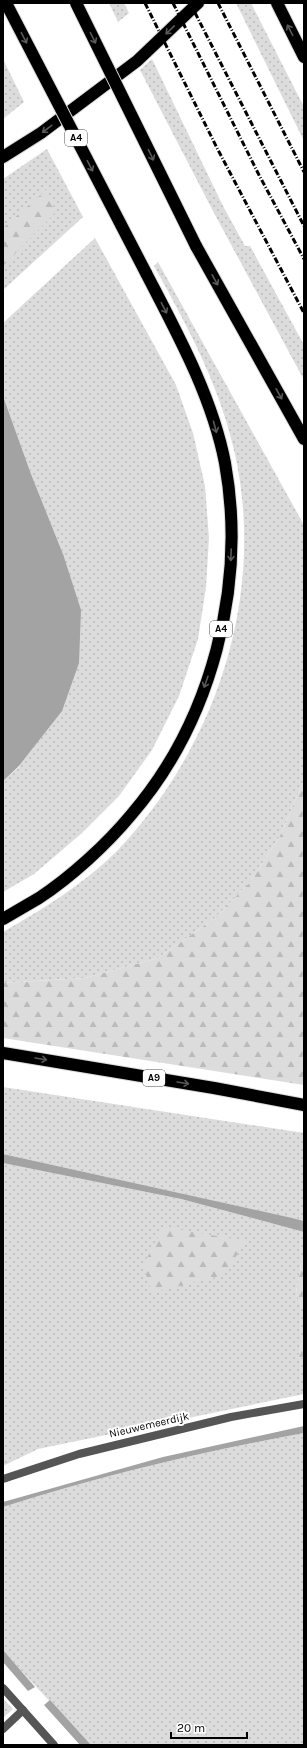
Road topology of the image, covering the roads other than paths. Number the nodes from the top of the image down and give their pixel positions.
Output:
1 (6, 3) edge
2 (76, 3) edge
3 (198, 3) edge
4 (277, 3) edge
5 (304, 57) edge
6 (3, 157) edge
7 (304, 439) edge
8 (3, 918) edge
9 (3, 1053) edge
10 (304, 1105) edge
11 (304, 1404) edge
12 (3, 1480) edge
13 (3, 1688) edge
14 (23, 1710) junction
15 (3, 1729) edge
16 (54, 1745) edge

1 -> 8 highway, A4, bridge
2 -> 7 highway, bridge
3 -> 6 highway, A4
5 -> 4 highway
9 -> 10 highway, A9
11 - 12 lane, Nieuwemeerdijk
13 - 14 lane
14 - 15 lane
14 - 16 lane

